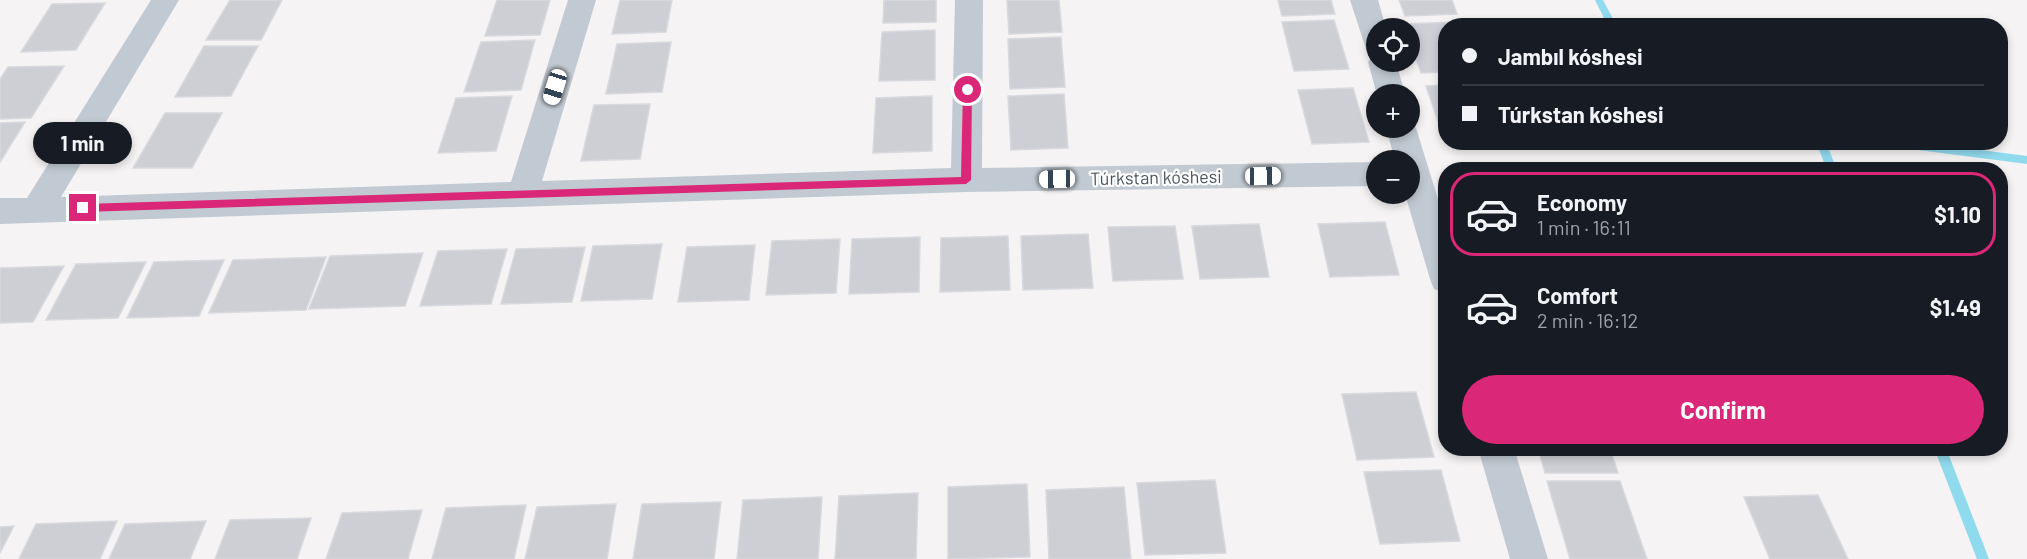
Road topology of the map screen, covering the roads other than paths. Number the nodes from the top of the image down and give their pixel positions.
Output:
1 (165, 0) edge
2 (582, 0) edge
3 (969, 0) edge
4 (1364, 0) edge
5 (1369, 18) edge
6 (1366, 174) edge
7 (966, 180) junction
8 (522, 196) junction
9 (1420, 199) edge
10 (37, 209) junction
11 (0, 212) edge
12 (1438, 254) edge
13 (1498, 456) edge
14 (1529, 559) edge

1 - 10 street
2 - 8 street
3 - 7 street
4 - 5 street
6 - 7 street, Túrkstan kóshesi
7 - 8 street, Túrkstan kóshesi
8 - 10 street, Túrkstan kóshesi
9 - 12 street
10 - 11 street, Túrkstan kóshesi
13 - 14 street

